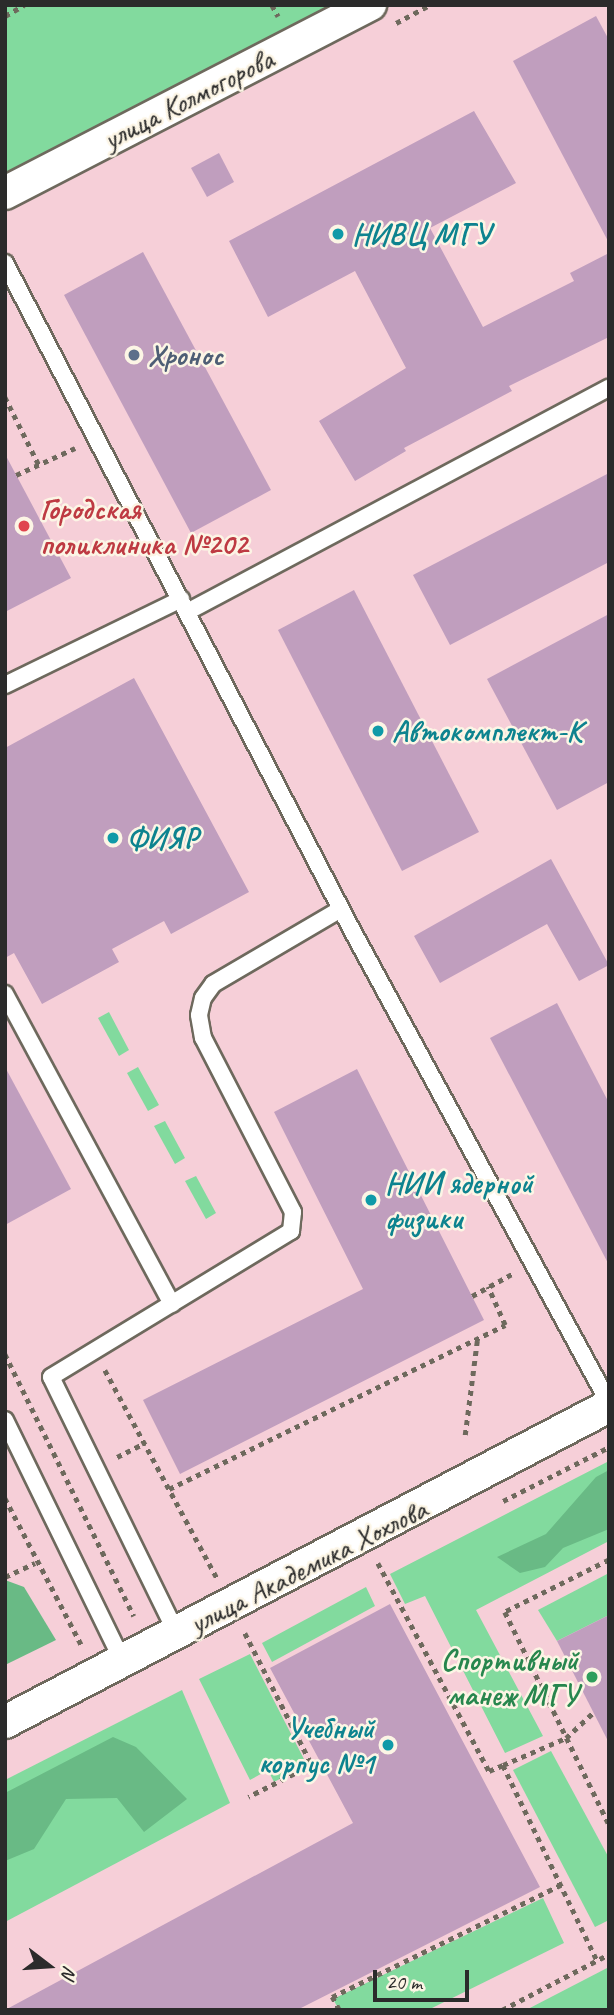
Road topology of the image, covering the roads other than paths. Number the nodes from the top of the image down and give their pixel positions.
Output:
1 (370, 5) edge
2 (5, 193) edge
3 (5, 263) edge
4 (609, 388) edge
5 (184, 606) junction
6 (5, 685) edge
7 (341, 909) junction
8 (5, 994) edge
9 (172, 1304) junction
10 (609, 1404) edge
11 (5, 1420) edge
12 (177, 1634) junction
13 (123, 1662) junction
14 (5, 1722) edge

1 - 2 street, улица Колмогорова
3 - 5 lane
4 - 5 lane
5 - 6 lane
5 - 7 lane
7 - 9 lane
7 - 10 lane
8 - 9 lane
9 - 12 lane
10 - 12 street, улица Академика Хохлова
11 - 13 lane
12 - 13 street, улица Академика Хохлова
13 - 14 street, улица Академика Хохлова

